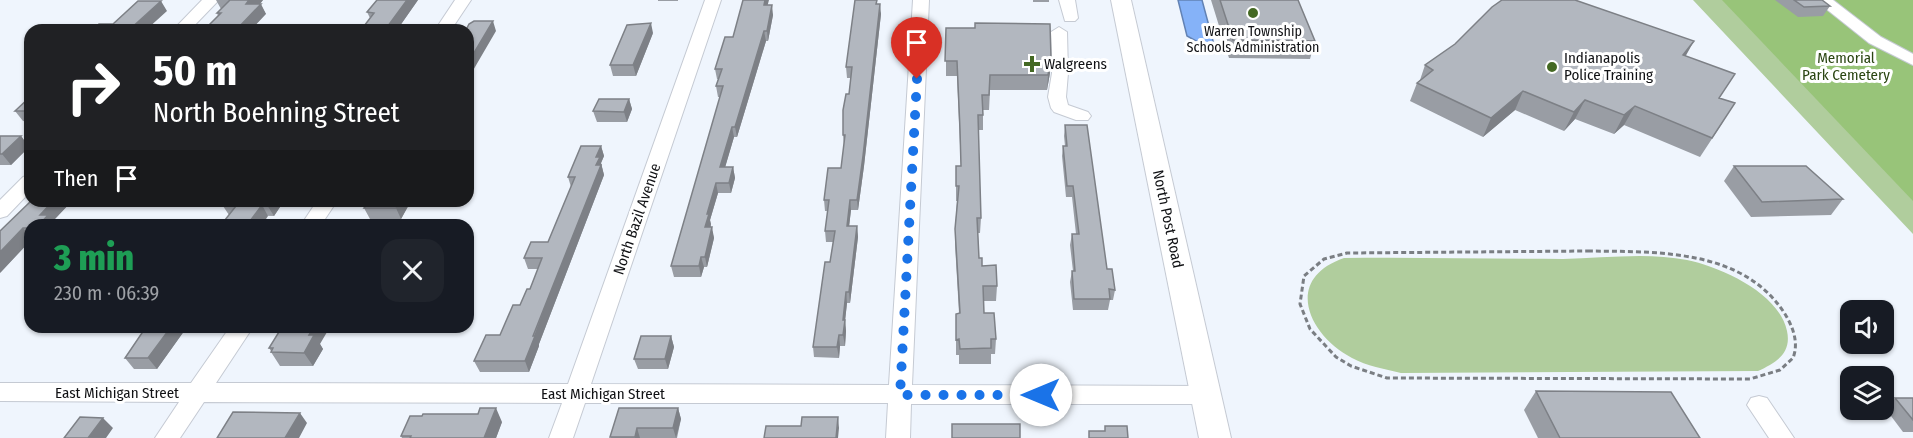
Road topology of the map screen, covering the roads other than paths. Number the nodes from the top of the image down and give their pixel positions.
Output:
1 (212, 0) edge
2 (463, 0) edge
3 (713, 0) edge
4 (921, 0) edge
5 (1067, 0) edge
6 (1120, 0) edge
7 (1823, 0) edge
8 (1070, 18) dead end
9 (187, 24) edge
10 (447, 24) edge
11 (1059, 32) dead end
12 (1913, 60) edge
13 (1082, 116) dead end
14 (24, 187) edge
15 (0, 211) edge
16 (238, 333) edge
17 (0, 392) edge
18 (198, 393) junction
19 (576, 394) junction
20 (900, 395) junction
21 (1206, 395) junction
22 (1759, 405) dead end
23 (167, 438) edge
24 (561, 438) edge
25 (898, 438) edge
26 (1215, 438) edge
27 (1782, 438) edge

1 - 9 street
2 - 10 street
3 - 19 street, North Bazil Avenue
4 - 20 street
5 - 8 street
6 - 21 main road, North Post Road
7 - 12 street
11 - 13 street
14 - 15 street
16 - 18 street
17 - 18 street, East Michigan Street
18 - 19 street, East Michigan Street
18 - 23 street
19 - 20 street, East Michigan Street
19 - 24 street, North Bazil Avenue
20 - 21 street, East Michigan Street
20 - 25 street
21 - 26 main road, North Post Road
22 - 27 street

